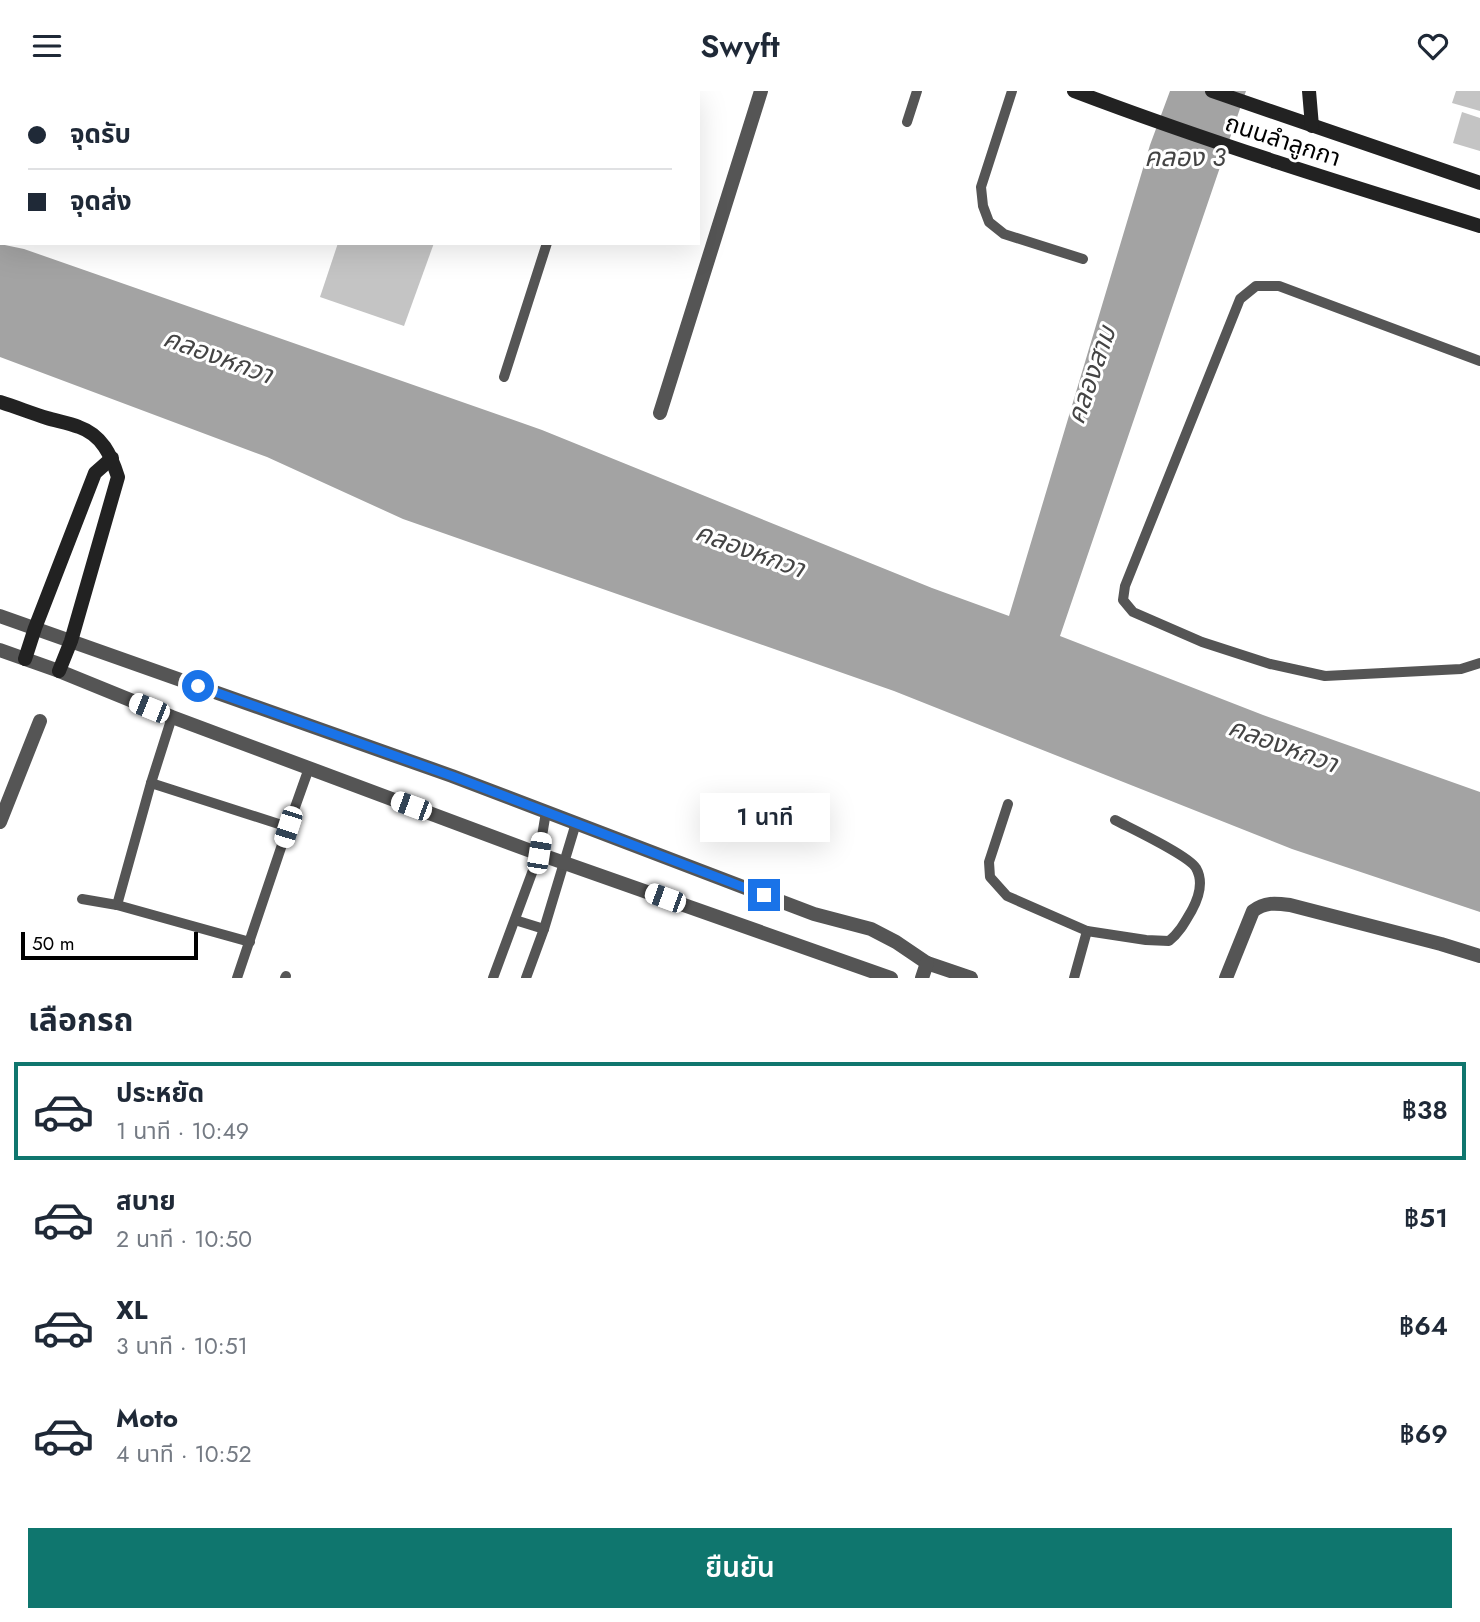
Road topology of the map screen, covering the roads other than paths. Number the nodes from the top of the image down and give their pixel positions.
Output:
1 (761, 91) edge
2 (917, 91) edge
3 (1012, 91) edge
4 (1074, 91) edge
5 (1212, 91) edge
6 (1310, 91) edge
7 (907, 122) dead end
8 (1312, 126) junction
9 (1480, 183) edge
10 (1480, 226) edge
11 (546, 245) edge
12 (1083, 259) dead end
13 (1480, 361) edge
14 (504, 377) dead end
15 (0, 402) edge
16 (660, 413) dead end
17 (112, 458) junction
18 (0, 616) edge
19 (35, 628) junction
20 (71, 641) junction
21 (0, 650) edge
22 (25, 659) junction
23 (1480, 663) edge
24 (58, 671) junction
25 (172, 717) junction
26 (40, 720) dead end
27 (309, 768) junction
28 (151, 783) junction
29 (1008, 804) dead end
30 (545, 811) junction
31 (1115, 820) dead end
32 (0, 822) edge
33 (576, 823) junction
34 (288, 827) junction
35 (539, 853) junction
36 (564, 862) junction
37 (82, 898) dead end
38 (117, 905) junction
39 (515, 920) junction
40 (544, 929) junction
41 (1087, 931) junction
42 (250, 942) junction
43 (1480, 956) edge
44 (927, 963) junction
45 (237, 978) edge
46 (493, 978) edge
47 (526, 978) edge
48 (891, 978) edge
49 (922, 978) edge
50 (971, 978) edge
51 (1074, 978) edge
52 (1227, 978) edge

1 - 16 street
2 - 7 lane
3 - 12 lane
4 - 10 main road, ถนนลำลูกกา
5 - 8 main road, ถนนลำลูกกา
6 - 8 main road
8 - 9 main road, ถนนลำลูกกา
11 - 14 lane
13 - 23 lane
15 - 17 main road
17 - 19 main road
17 - 20 main road
18 - 19 street
19 - 20 street
19 - 22 main road
20 - 24 main road
20 - 30 street
21 - 22 street
22 - 24 street
24 - 25 street
25 - 27 street
25 - 28 lane
26 - 32 street
27 - 34 lane
27 - 35 street
28 - 34 lane
28 - 38 lane
29 - 41 lane
30 - 33 street
30 - 35 lane
31 - 41 lane
33 - 36 lane
33 - 44 street
34 - 42 lane
35 - 36 street
35 - 39 lane
36 - 40 lane
36 - 48 street
37 - 38 lane
38 - 42 lane
39 - 40 lane
39 - 46 lane
40 - 47 lane
41 - 51 lane
42 - 45 lane
43 - 52 street
44 - 49 street
44 - 50 street

